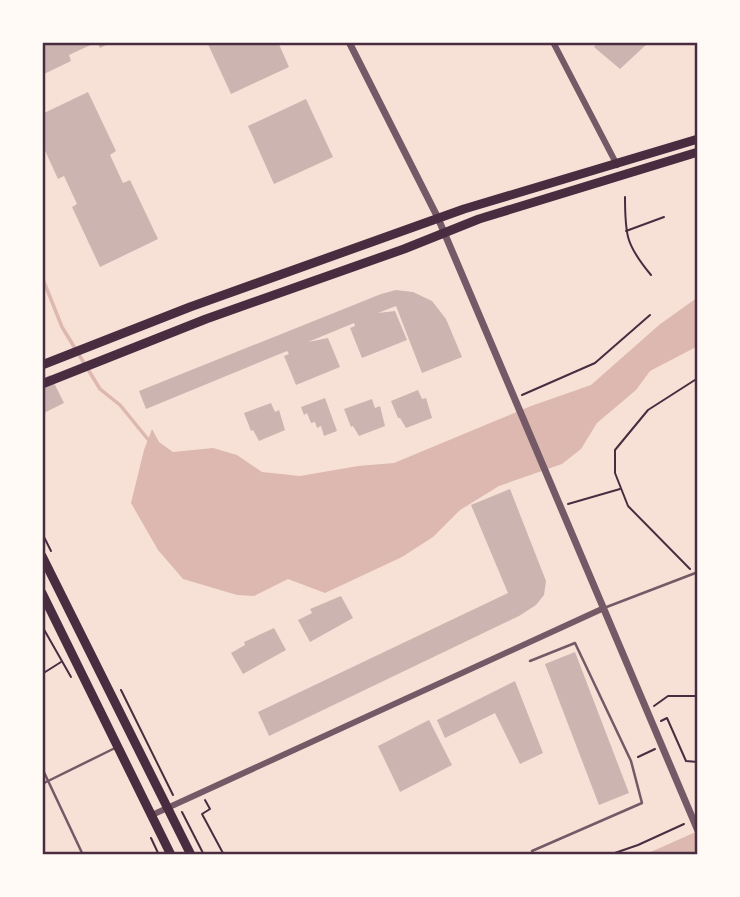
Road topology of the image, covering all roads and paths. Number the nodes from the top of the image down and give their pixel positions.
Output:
1 (349, 42) edge
2 (553, 42) edge
3 (698, 139) edge
4 (698, 152) edge
5 (617, 165) junction
6 (625, 197) dead end
7 (664, 217) dead end
8 (438, 218) junction
9 (625, 232) junction
10 (445, 233) junction
11 (651, 275) dead end
12 (650, 315) dead end
13 (42, 365) edge
14 (698, 378) edge
15 (42, 384) edge
16 (516, 401) junction
17 (621, 488) junction
18 (561, 507) junction
19 (42, 533) edge
20 (42, 556) edge
21 (54, 558) dead end
22 (696, 573) edge
23 (42, 593) edge
24 (604, 608) junction
25 (530, 661) dead end
26 (62, 662) dead end
27 (42, 674) edge
28 (116, 680) dead end
29 (698, 696) edge
30 (647, 710) junction
31 (653, 725) junction
32 (118, 746) junction
33 (663, 746) junction
34 (631, 761) junction
35 (698, 762) edge
36 (42, 768) edge
37 (48, 781) junction
38 (42, 784) edge
39 (201, 792) junction
40 (177, 803) junction
41 (167, 808) junction
42 (152, 815) junction
43 (686, 823) dead end
44 (698, 831) edge
45 (532, 851) dead end
46 (82, 855) edge
47 (171, 855) edge
48 (191, 855) edge
49 (204, 855) edge
50 (224, 855) edge
51 (609, 855) edge

1 - 8 street
2 - 5 street
3 - 5 main road
4 - 10 main road
5 - 8 main road
6 - 9 path
7 - 9 path
8 - 10 street
8 - 13 main road
9 - 11 path
10 - 15 main road
10 - 16 street
12 - 16 path
14 - 17 path
16 - 18 street
17 - 18 path
17 - 22 path
18 - 24 street
19 - 21 path
20 - 41 main road
22 - 24 lane
23 - 32 main road
24 - 30 street
24 - 39 street
25 - 34 lane
26 - 27 path
28 - 40 path
29 - 30 path
30 - 31 street
31 - 33 street
31 - 35 path
32 - 37 lane
32 - 42 main road
33 - 34 path
33 - 44 street
34 - 45 lane
36 - 37 lane
37 - 38 lane
37 - 46 lane
39 - 40 street
39 - 50 path
40 - 41 street
40 - 49 path
41 - 42 street
41 - 48 main road
42 - 47 main road
43 - 51 path

